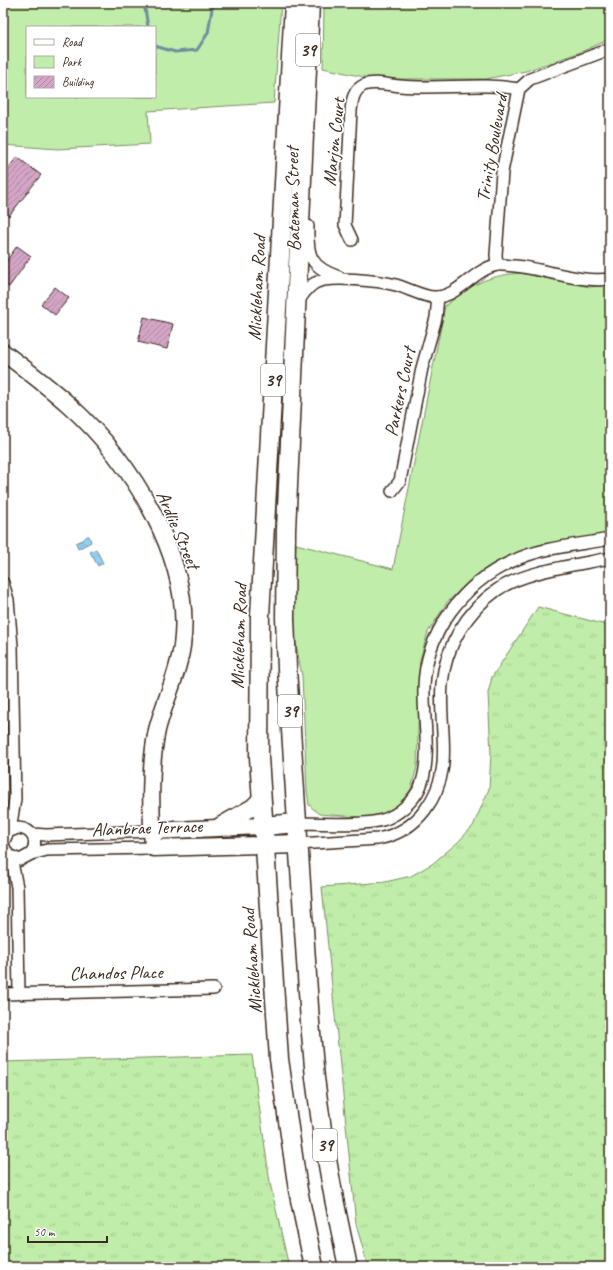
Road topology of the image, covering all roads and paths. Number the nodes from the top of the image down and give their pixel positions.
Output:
1 (294, 3) edge
2 (310, 3) edge
3 (610, 49) edge
4 (519, 89) junction
5 (305, 97) junction
6 (352, 240) dead end
7 (497, 264) junction
8 (610, 279) edge
9 (347, 280) junction
10 (438, 297) junction
11 (297, 303) junction
12 (3, 352) edge
13 (392, 491) dead end
14 (610, 539) edge
15 (610, 558) edge
16 (3, 583) edge
17 (262, 798) junction
18 (15, 799) junction
19 (297, 823) junction
20 (263, 826) junction
21 (214, 828) junction
22 (27, 831) junction
23 (152, 831) junction
24 (5, 844) edge
25 (298, 844) junction
26 (264, 845) junction
27 (153, 848) junction
28 (28, 857) junction
29 (17, 887) junction
30 (214, 989) dead end
31 (19, 993) junction
32 (3, 994) edge
33 (314, 1267) edge
34 (348, 1267) edge

1 - 17 main road, Mickleham Road / 39
2 - 5 main road, Mickleham Road / 39
3 - 4 street, Trinity Boulevard
4 - 6 street, Marjon Court
4 - 7 street, Trinity Boulevard
5 - 9 street, Bateman Street
5 - 11 main road, Mickleham Road / 39
7 - 8 street
7 - 10 street
9 - 10 street, Bateman Street
9 - 11 street, Bateman Street
10 - 13 street, Parkers Court
11 - 19 main road, Mickleham Road / 39
12 - 23 street, Ardlie Street
14 - 19 street
15 - 25 street
16 - 18 street
17 - 20 main road, Mickleham Road / 39
17 - 21 street
18 - 22 street
18 - 24 street
19 - 20 main road
19 - 25 main road, Mickleham Road / 39
20 - 21 street, Alanbrae Terrace
20 - 26 main road, Mickleham Road / 39
21 - 23 street, Alanbrae Terrace
22 - 23 street, Alanbrae Terrace
22 - 24 street, Alanbrae Terrace
22 - 28 street
23 - 27 street, Ardlie Street
24 - 28 street, Alanbrae Terrace
24 - 29 street
25 - 26 main road
25 - 34 main road, Mickleham Road / 39
26 - 27 street, Alanbrae Terrace
26 - 33 main road, Mickleham Road / 39
27 - 28 street, Alanbrae Terrace
28 - 29 street
29 - 31 street
30 - 31 street, Chandos Place
31 - 32 street, Chandos Place

